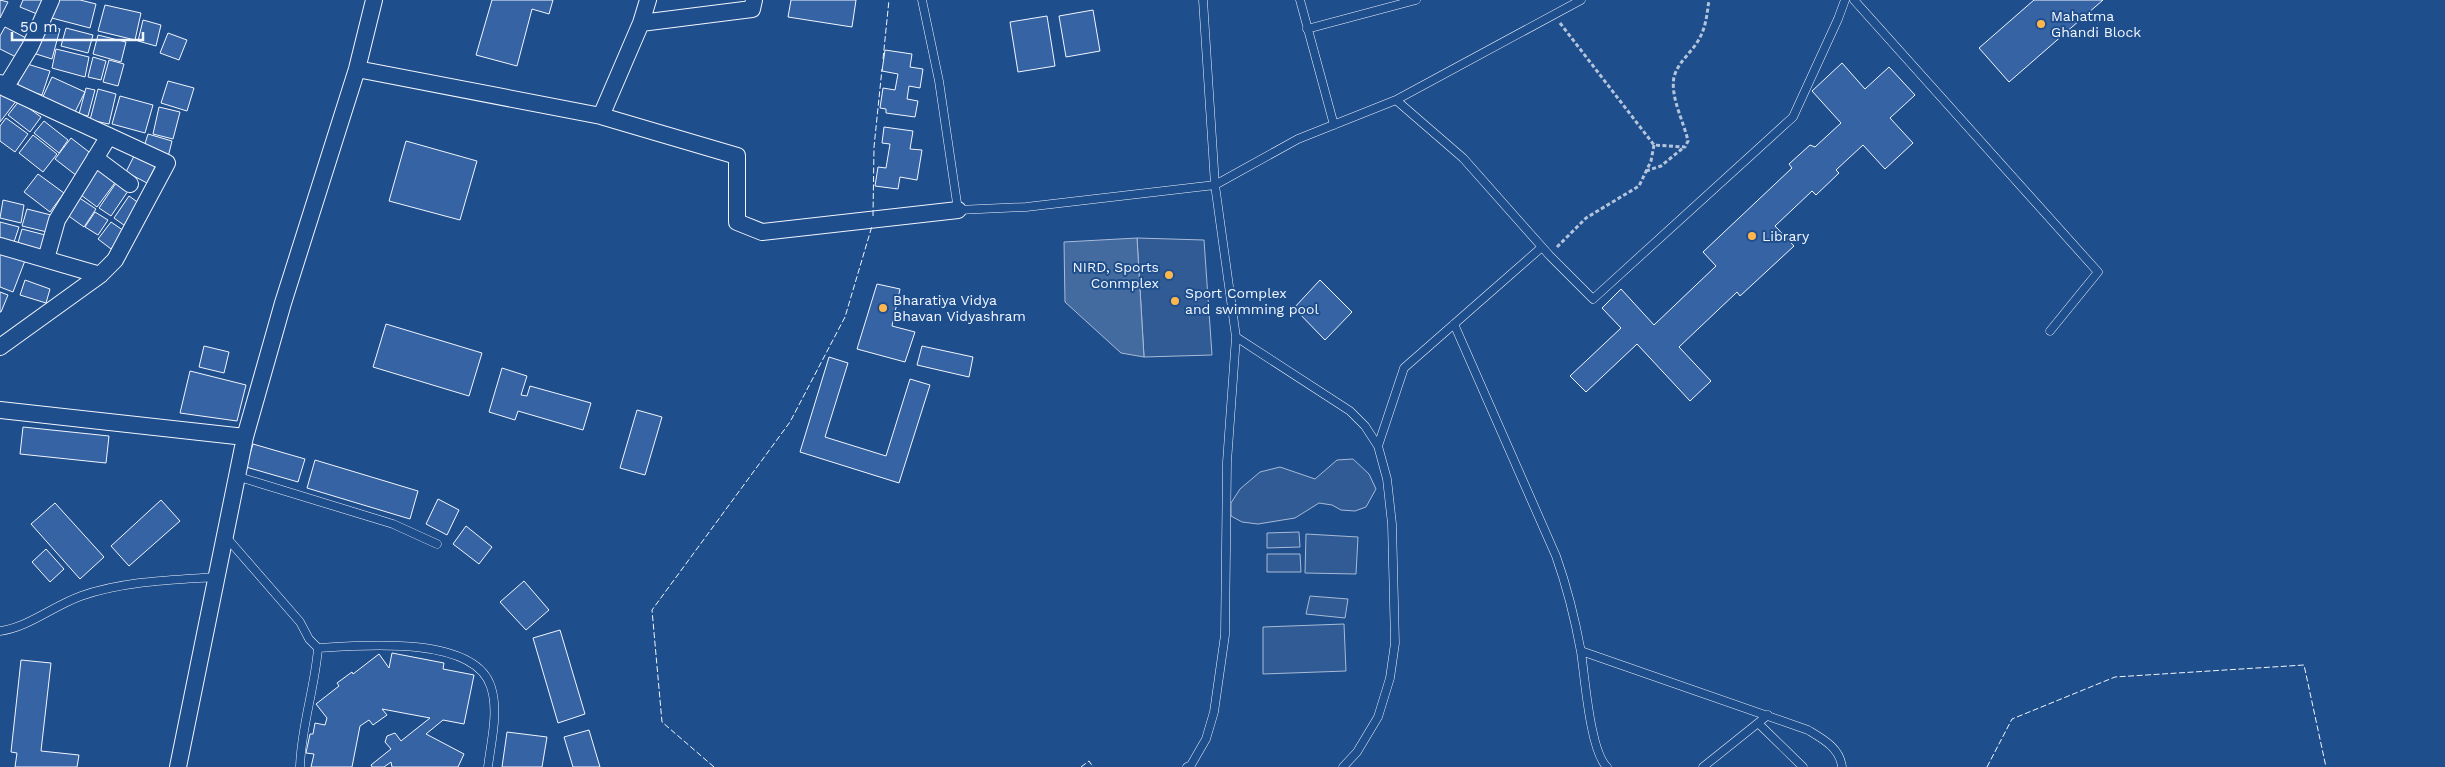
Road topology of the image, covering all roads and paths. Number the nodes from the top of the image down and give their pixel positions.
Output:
1 (50, 0) edge
2 (374, 0) edge
3 (648, 0) edge
4 (754, 0) edge
5 (922, 0) edge
6 (1204, 0) edge
7 (1300, 0) edge
8 (1416, 0) edge
9 (1582, 0) edge
10 (1709, 0) edge
11 (1844, 0) edge
12 (1854, 0) edge
13 (1554, 15) junction
14 (641, 23) junction
15 (1307, 29) junction
16 (357, 69) junction
17 (3, 85) edge
18 (1396, 100) junction
19 (601, 116) junction
20 (1334, 125) junction
21 (109, 136) junction
22 (1654, 145) junction
23 (1684, 147) junction
24 (95, 158) junction
25 (1645, 171) junction
26 (130, 184) dead end
27 (1214, 185) junction
28 (958, 210) junction
29 (0, 246) edge
30 (1542, 247) junction
31 (1550, 256) junction
32 (46, 260) junction
33 (100, 275) junction
34 (1454, 324) junction
35 (2050, 331) dead end
36 (1236, 337) junction
37 (0, 347) edge
38 (0, 410) edge
39 (246, 437) junction
40 (1378, 446) junction
41 (236, 476) junction
42 (225, 535) junction
43 (437, 544) dead end
44 (217, 576) junction
45 (0, 631) edge
46 (318, 648) junction
47 (1581, 651) junction
48 (1768, 715) junction
49 (1759, 724) junction
50 (1191, 766) edge
51 (178, 767) edge
52 (300, 767) edge
53 (488, 767) edge
54 (1343, 767) edge
55 (1606, 767) edge
56 (1703, 767) edge
57 (1803, 767) edge
58 (1842, 767) edge

1 - 17 street
2 - 16 street
3 - 14 street
4 - 14 street
5 - 28 lane
6 - 27 lane
7 - 15 lane
8 - 15 lane
9 - 13 lane
10 - 23 path
11 - 31 lane
12 - 35 lane
13 - 18 lane
13 - 22 path
14 - 19 street
15 - 20 lane
16 - 19 street
16 - 39 street
17 - 21 street
18 - 20 lane
18 - 30 lane
19 - 28 street
20 - 27 lane
21 - 24 street
21 - 33 street
22 - 23 path
22 - 25 path
23 - 25 path
24 - 26 street
24 - 32 street
25 - 31 path
27 - 28 lane
27 - 36 lane
29 - 32 street
30 - 31 lane
30 - 34 lane
32 - 33 street
33 - 37 street
34 - 40 lane
34 - 47 lane
36 - 40 lane
36 - 50 lane
38 - 39 street
39 - 41 street
40 - 54 lane
41 - 42 street
41 - 43 lane
42 - 44 street
42 - 46 lane
44 - 45 lane
44 - 51 street
46 - 52 lane
46 - 53 lane
47 - 48 lane
47 - 55 lane
48 - 49 lane
48 - 58 lane
49 - 56 lane
49 - 57 lane

